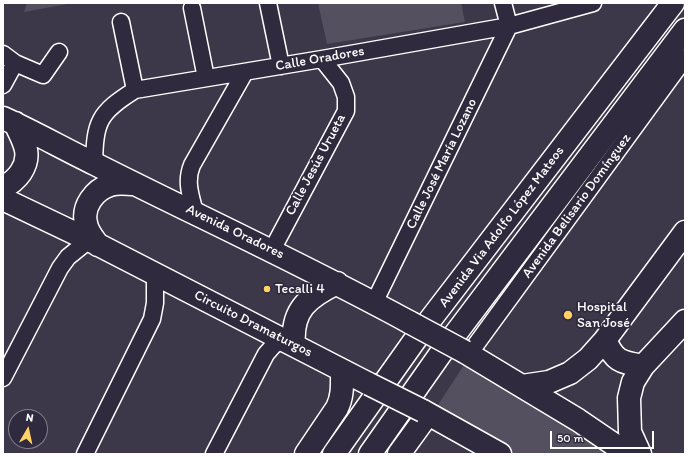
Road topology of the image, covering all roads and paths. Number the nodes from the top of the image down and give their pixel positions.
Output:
1 (268, 3) edge
2 (503, 3) edge
3 (593, 3) edge
4 (673, 3) edge
5 (575, 5) edge
6 (192, 8) dead end
7 (121, 22) dead end
8 (509, 26) junction
9 (685, 30) edge
10 (59, 52) dead end
11 (9, 58) edge
12 (685, 58) edge
13 (322, 59) junction
14 (281, 66) junction
15 (245, 72) junction
16 (206, 78) junction
17 (3, 85) edge
18 (135, 90) junction
19 (9, 120) edge
20 (94, 164) junction
21 (136, 184) junction
22 (3, 187) edge
23 (3, 199) edge
24 (195, 212) junction
25 (685, 232) edge
26 (93, 242) junction
27 (272, 250) junction
28 (155, 274) junction
29 (337, 283) junction
30 (374, 303) junction
31 (685, 321) edge
32 (605, 340) junction
33 (288, 342) junction
34 (467, 353) junction
35 (643, 366) junction
36 (342, 371) junction
37 (3, 378) edge
38 (522, 386) junction
39 (426, 412) junction
40 (477, 447) edge
41 (85, 454) edge
42 (214, 454) edge
43 (306, 454) edge
44 (334, 454) edge
45 (370, 454) edge
46 (399, 454) edge
47 (500, 454) edge
48 (628, 454) edge
49 (640, 454) edge

1 - 14 street
2 - 8 street
3 - 5 street, Calle Oradores
4 - 44 main road, Avenida Via Adolfo López Mateos
5 - 8 street, Calle Oradores
6 - 16 street
7 - 18 street
8 - 13 street, Calle Oradores
8 - 30 street, Calle José María Lozano
9 - 45 main road, Avenida Via Adolfo López Mateos
10 - 11 street
11 - 17 street
12 - 34 street, Avenida Belisario Domínguez
13 - 14 street, Calle Oradores
13 - 27 street, Calle Jesús Urueta
14 - 15 street, Calle Oradores
15 - 16 street, Calle Oradores
15 - 24 street
16 - 18 street, Calle Oradores
18 - 20 street, Calle Oradores
19 - 20 main road, Avenida Oradores
19 - 22 main road
20 - 21 main road, Avenida Oradores
21 - 24 main road, Avenida Oradores
21 - 26 main road
23 - 26 main road, Circuito Dramaturgos
24 - 27 main road, Avenida Oradores
25 - 32 main road
26 - 28 main road, Circuito Dramaturgos
26 - 37 street
27 - 29 main road, Avenida Oradores
28 - 33 main road, Circuito Dramaturgos
28 - 41 street
29 - 30 main road, Avenida Oradores
29 - 33 main road
30 - 34 main road, Avenida Oradores, bridge
31 - 35 main road
32 - 35 main road
32 - 38 main road
33 - 36 main road, Circuito Dramaturgos
33 - 42 street
34 - 38 main road, Avenida Oradores
35 - 49 main road
36 - 39 main road, Circuito Dramaturgos, bridge
36 - 43 main road
38 - 48 main road, Avenida Oradores
39 - 40 main road, Circuito Dramaturgos
39 - 46 main road
40 - 47 main road, Circuito Dramaturgos

